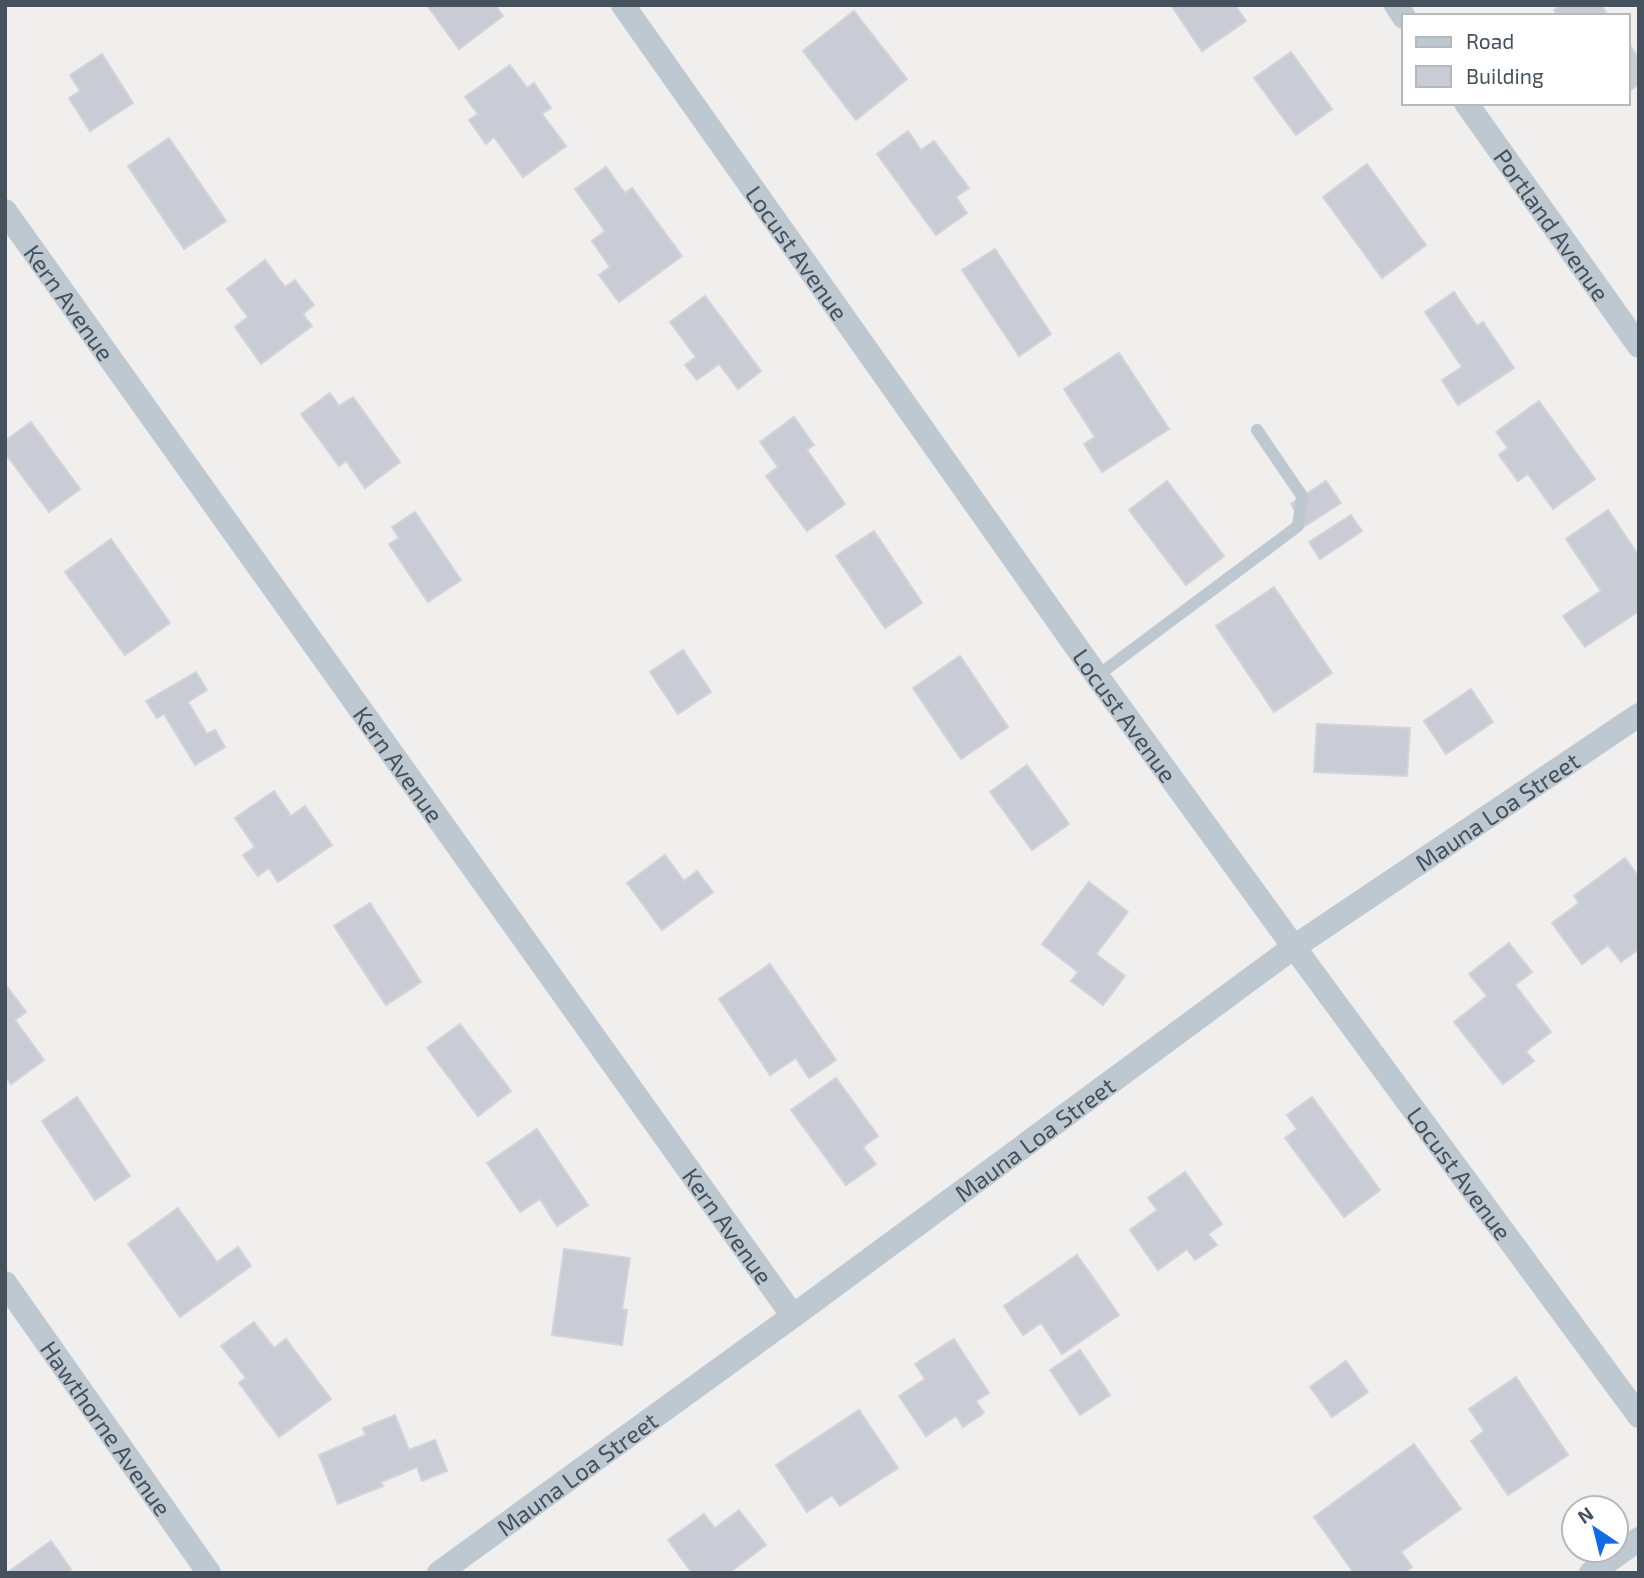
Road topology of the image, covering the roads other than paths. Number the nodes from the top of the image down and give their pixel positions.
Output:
1 (623, 5) edge
2 (1467, 105) edge
3 (5, 211) edge
4 (1639, 346) edge
5 (1257, 430) dead end
6 (1097, 676) junction
7 (1639, 715) edge
8 (1294, 947) junction
9 (5, 1283) edge
10 (793, 1316) junction
11 (1639, 1416) edge
12 (1639, 1539) edge
13 (209, 1573) edge
14 (439, 1573) edge
15 (1591, 1573) edge

1 - 6 street, Locust Avenue
2 - 4 street, Portland Avenue
3 - 10 street, Kern Avenue
5 - 6 lane
6 - 8 street, Locust Avenue
7 - 8 street, Mauna Loa Street
8 - 10 street, Mauna Loa Street
8 - 11 street, Locust Avenue
9 - 13 street, Hawthorne Avenue
10 - 14 street, Mauna Loa Street
12 - 15 street

